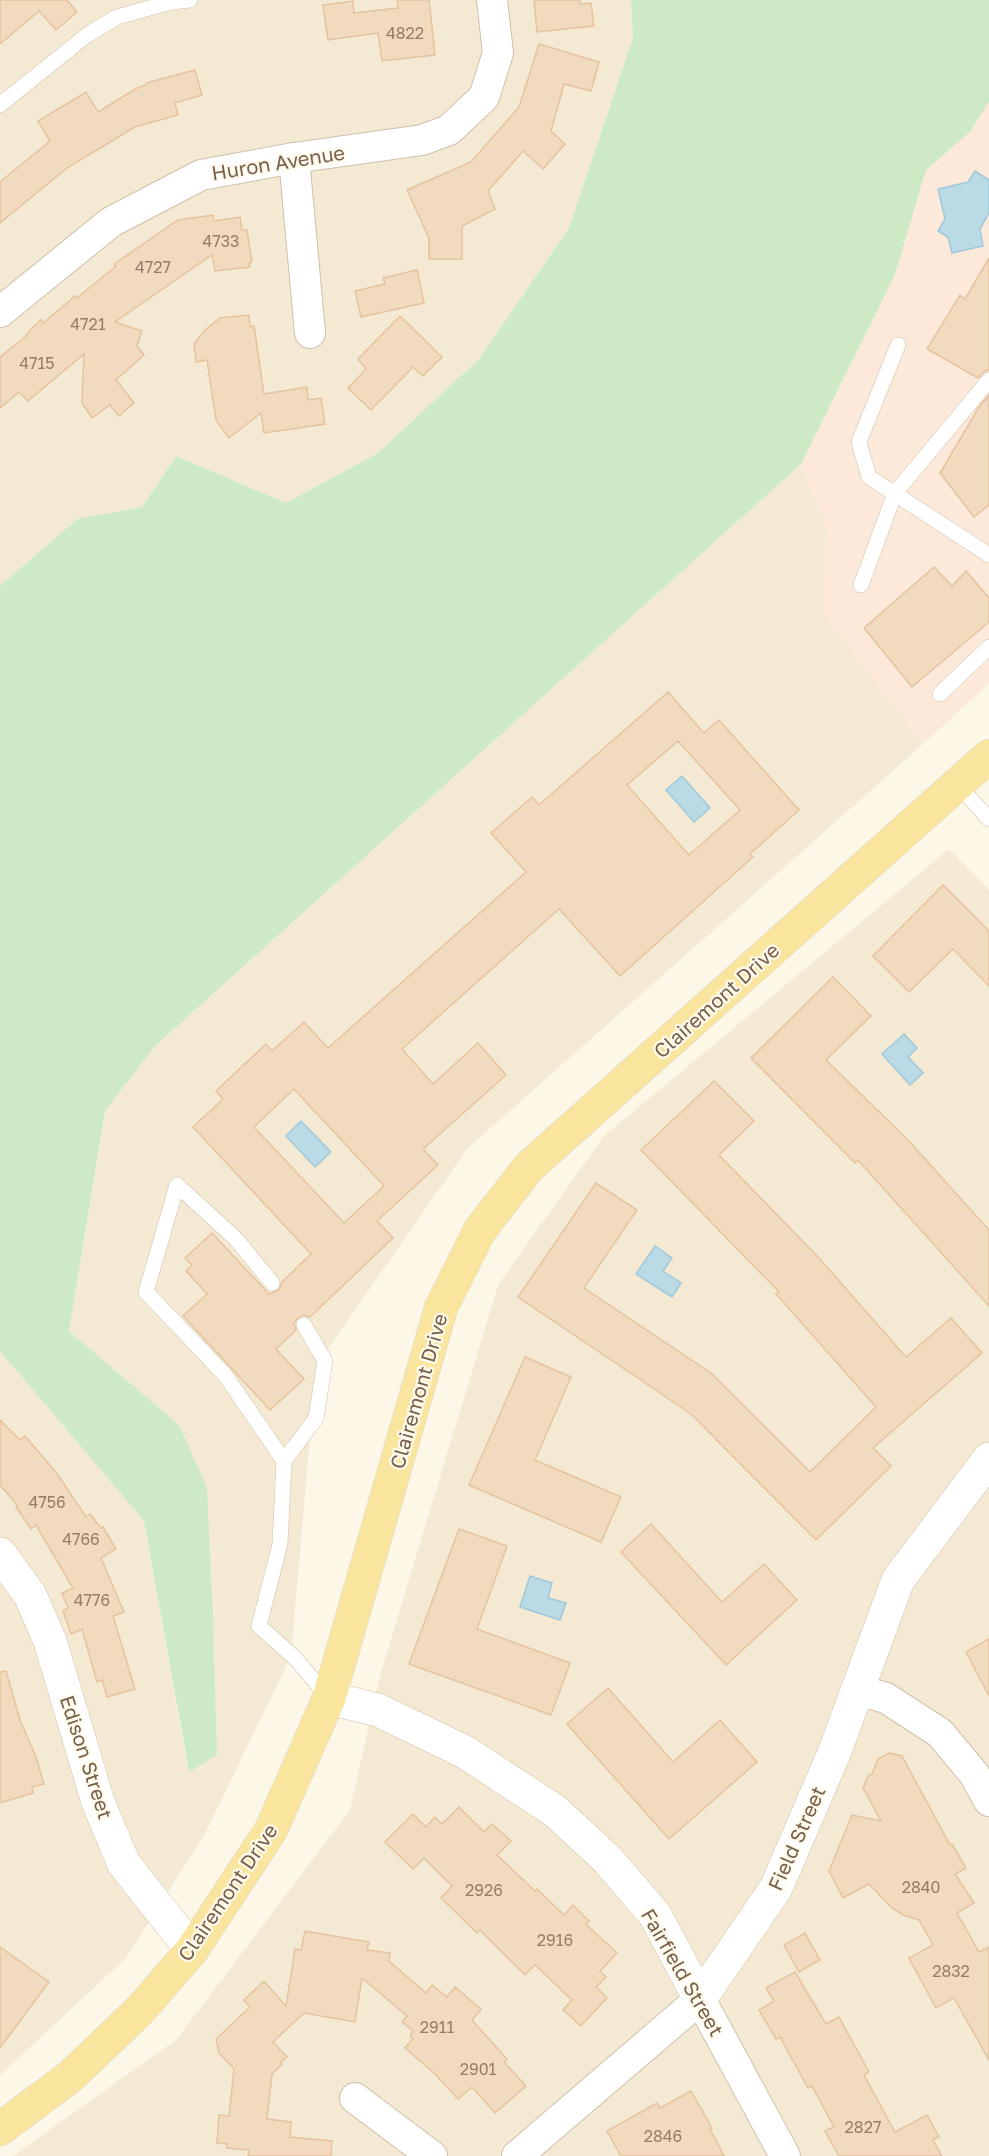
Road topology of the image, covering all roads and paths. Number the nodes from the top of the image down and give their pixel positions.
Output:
1 (190, 0) edge
2 (492, 0) edge
3 (0, 105) edge
4 (294, 158) junction
5 (0, 312) edge
6 (310, 333) dead end
7 (898, 345) dead end
8 (989, 380) edge
9 (895, 493) junction
10 (989, 555) edge
11 (861, 585) dead end
12 (989, 647) edge
13 (940, 694) dead end
14 (989, 756) edge
15 (957, 784) junction
16 (989, 819) edge
17 (272, 1283) dead end
18 (304, 1325) dead end
19 (989, 1459) edge
20 (284, 1461) junction
21 (0, 1554) edge
22 (858, 1690) junction
23 (329, 1698) junction
24 (989, 1801) edge
25 (192, 1950) junction
26 (700, 2000) junction
27 (355, 2098) dead end
28 (0, 2129) edge
29 (432, 2156) edge
30 (517, 2156) edge
31 (785, 2156) edge

1 - 3 lane
2 - 4 street, Huron Avenue
4 - 5 street, Huron Avenue
4 - 6 street
7 - 9 lane
8 - 9 lane
9 - 10 lane
9 - 11 lane
12 - 13 lane
14 - 15 main road, Clairemont Drive
15 - 16 lane
15 - 23 main road, Clairemont Drive
17 - 20 lane
18 - 20 lane
19 - 22 street, Field Street
20 - 23 lane
21 - 25 street, Edison Street
22 - 24 street
22 - 26 street, Field Street
23 - 25 main road, Clairemont Drive
23 - 26 street, Fairfield Street
25 - 28 main road, Clairemont Drive
26 - 30 street, Field Street
26 - 31 street, Fairfield Street
27 - 29 street

